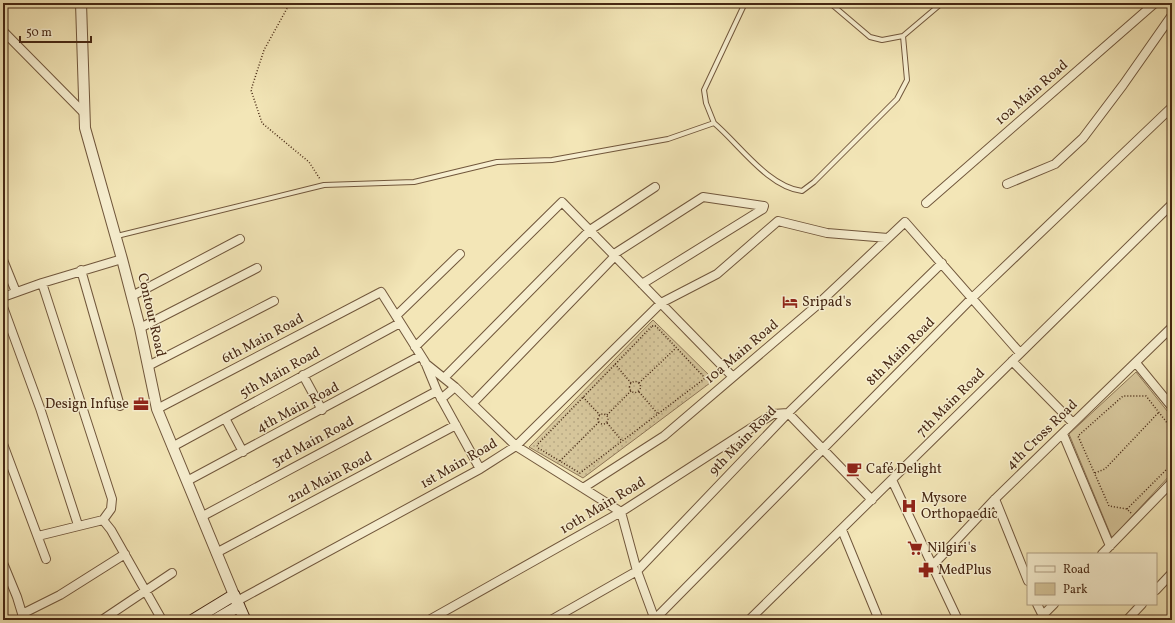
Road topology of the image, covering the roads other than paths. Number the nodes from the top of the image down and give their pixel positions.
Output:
1 (81, 3) edge
2 (745, 3) edge
3 (830, 3) edge
4 (942, 3) edge
5 (1155, 3) edge
6 (1172, 15) edge
7 (3, 31) edge
8 (903, 36) junction
9 (1172, 107) edge
10 (84, 112) junction
11 (714, 123) junction
12 (1007, 184) dead end
13 (654, 188) dead end
14 (926, 203) dead end
15 (1172, 204) edge
16 (590, 230) junction
17 (116, 236) junction
18 (888, 238) junction
19 (240, 239) dead end
20 (460, 254) dead end
21 (615, 255) junction
22 (122, 258) junction
23 (3, 260) edge
24 (942, 263) junction
25 (257, 268) dead end
26 (81, 270) junction
27 (42, 283) junction
28 (642, 284) junction
29 (16, 292) junction
30 (132, 296) junction
31 (3, 297) edge
32 (972, 298) junction
33 (274, 300) dead end
34 (661, 303) junction
35 (3, 307) edge
36 (398, 319) junction
37 (1172, 327) edge
38 (140, 328) junction
39 (415, 347) junction
40 (1020, 353) junction
41 (422, 359) junction
42 (1012, 361) junction
43 (1136, 363) junction
44 (148, 366) junction
45 (303, 375) junction
46 (733, 377) junction
47 (444, 378) junction
48 (455, 388) junction
49 (437, 391) junction
50 (441, 399) junction
51 (472, 403) junction
52 (120, 406) dead end
53 (1172, 407) edge
54 (157, 409) junction
55 (322, 410) junction
56 (788, 413) junction
57 (225, 418) junction
58 (1073, 423) junction
59 (456, 425) junction
60 (1063, 434) junction
61 (3, 444) edge
62 (516, 446) junction
63 (172, 447) junction
64 (823, 449) junction
65 (243, 452) junction
66 (480, 469) junction
67 (892, 480) junction
68 (187, 481) junction
69 (1172, 482) edge
70 (583, 488) junction
71 (995, 499) junction
72 (872, 500) junction
73 (621, 512) junction
74 (201, 517) junction
75 (103, 520) junction
76 (78, 525) junction
77 (842, 530) junction
78 (38, 536) junction
79 (1110, 546) junction
80 (1103, 553) edge
81 (125, 554) junction
82 (216, 554) junction
83 (46, 559) dead end
84 (3, 563) edge
85 (933, 565) junction
86 (637, 570) junction
87 (172, 573) dead end
88 (1171, 578) edge
89 (1027, 579) edge
90 (1157, 589) edge
91 (146, 590) junction
92 (237, 601) junction
93 (1038, 605) edge
94 (1053, 605) edge
95 (1141, 605) edge
96 (23, 617) edge
97 (1044, 618) edge
98 (102, 620) edge
99 (162, 620) edge
100 (193, 620) edge
101 (215, 620) edge
102 (245, 620) edge
103 (429, 620) edge
104 (551, 620) edge
105 (655, 620) edge
106 (749, 620) edge
107 (879, 620) edge
108 (958, 620) edge
109 (1127, 620) edge

1 - 10 street, Contour Road
2 - 11 lane
3 - 8 lane
4 - 8 lane
5 - 14 street, 10a Main Road
6 - 12 street
7 - 10 street
8 - 11 lane
9 - 32 street, 8th Main Road
10 - 17 street, Contour Road
11 - 17 lane
13 - 16 street
15 - 40 street, 7th Main Road
16 - 21 street
16 - 39 street
16 - 47 street
17 - 22 street, Contour Road
18 - 24 street, 10a Main Road
18 - 34 street, 1st Main Road
18 - 46 street, 10a Main Road
19 - 30 street
20 - 36 street, 5th Main Road
21 - 28 street
21 - 28 street
21 - 51 street
22 - 26 street
22 - 30 street, Contour Road
23 - 29 street
24 - 32 street
24 - 56 street, 9th Main Road
25 - 38 street
26 - 27 street
26 - 52 street
27 - 29 street
27 - 75 street
28 - 34 street
29 - 31 street
30 - 38 street, Contour Road
32 - 40 street
32 - 64 street, 8th Main Road
33 - 44 street
34 - 46 street
34 - 62 street, 1st Main Road
35 - 76 street
36 - 39 street
36 - 45 street, 5th Main Road
36 - 54 street, 6th Main Road
37 - 43 street, 4th Cross Road
38 - 44 street, Contour Road
39 - 41 street
40 - 42 street, 7th Main Road
41 - 47 street
41 - 49 street
41 - 55 street, 4th Main Road
42 - 58 street
42 - 67 street, 7th Main Road
43 - 53 street
43 - 58 street, 4th Cross Road
44 - 54 street, Contour Road
45 - 55 street
45 - 57 street, 5th Main Road
46 - 70 street, 10a Main Road
47 - 48 street
48 - 50 street
48 - 51 street
49 - 50 street
49 - 74 street, 3rd Main Road
50 - 59 street
51 - 62 street
54 - 63 street, Contour Road
55 - 65 street, 4th Main Road
56 - 64 street
56 - 73 street, 10th Main Road
56 - 86 street, 9th Main Road
57 - 63 street, 5th Main Road
57 - 65 street
58 - 60 street, 4th Cross Road
59 - 66 street
59 - 82 street, 2nd Main Road
60 - 71 street, 4th Cross Road
60 - 79 street
61 - 78 street
62 - 66 street, 1st Main Road
62 - 70 street
63 - 68 street, Contour Road
64 - 72 street
64 - 105 street, 8th Main Road
65 - 68 street, 4th Main Road
66 - 92 street, 1st Main Road
67 - 72 street, 7th Main Road
67 - 85 street
68 - 74 street, Contour Road
69 - 79 street
70 - 73 street
71 - 85 street, 4th Cross Road
71 - 89 street
72 - 77 street, 7th Main Road
73 - 86 street
73 - 103 street, 10th Main Road
74 - 82 street, Contour Road
75 - 76 street
75 - 81 street
76 - 78 street
77 - 106 street, 7th Main Road
77 - 107 street
78 - 83 street
79 - 80 street
81 - 91 street
81 - 96 street
82 - 92 street, Contour Road
84 - 96 street
85 - 108 street
86 - 104 street, 9th Main Road
86 - 105 street
87 - 91 street
88 - 90 street
91 - 98 street
91 - 99 street
92 - 100 main road
92 - 101 main road
92 - 102 main road, Contour Road
93 - 97 street
94 - 97 street
95 - 109 street

